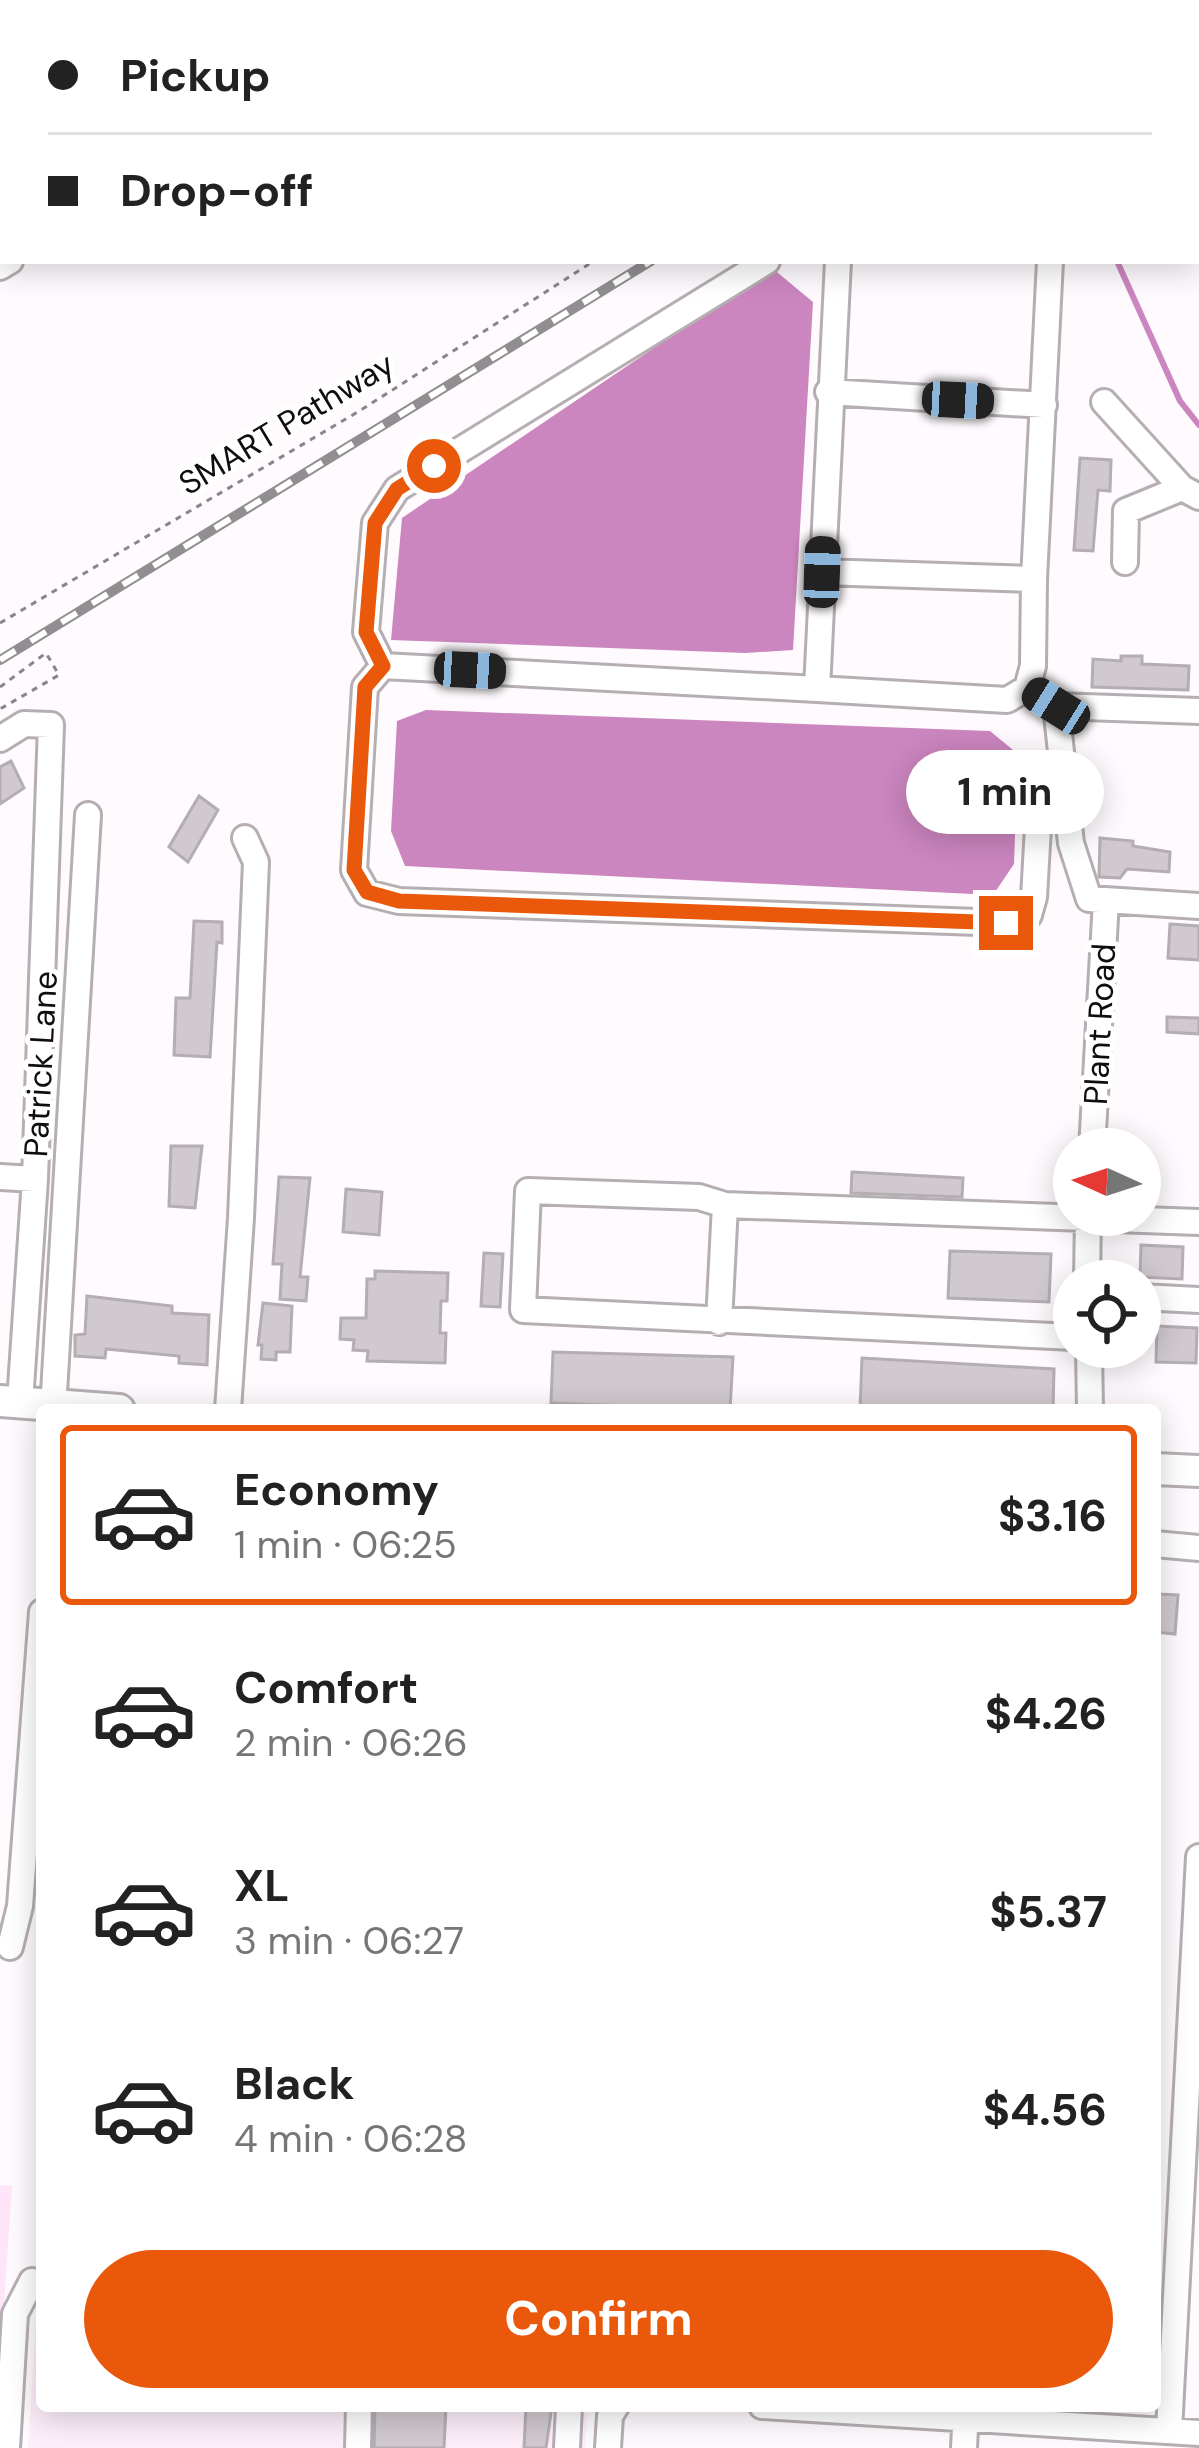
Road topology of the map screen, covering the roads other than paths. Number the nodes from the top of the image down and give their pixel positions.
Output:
1 (762, 264) edge
2 (838, 264) edge
3 (1050, 264) edge
4 (828, 392) junction
5 (1104, 402) dead end
6 (1044, 404) junction
7 (1191, 492) edge
8 (1125, 562) dead end
9 (822, 572) junction
10 (1034, 578) junction
11 (383, 666) junction
12 (1027, 688) junction
13 (817, 689) junction
14 (1056, 706) junction
15 (1199, 711) edge
16 (0, 739) edge
17 (1064, 768) junction
18 (88, 815) dead end
19 (245, 838) dead end
20 (1106, 900) junction
21 (1199, 906) edge
22 (1093, 1128) edge
23 (0, 1177) edge
24 (35, 1179) junction
25 (724, 1205) junction
26 (1053, 1217) edge
27 (1161, 1221) edge
28 (1199, 1222) edge
29 (1161, 1298) edge
30 (1199, 1300) edge
31 (719, 1322) junction
32 (1053, 1336) edge
33 (1089, 1368) edge
34 (10, 1402) edge
35 (54, 1404) edge
36 (228, 1404) edge
37 (1090, 1404) edge
38 (1161, 1469) edge
39 (1199, 1471) edge
40 (1161, 1545) edge
41 (1199, 1548) edge
42 (36, 1692) edge
43 (1199, 1857) edge
44 (10, 1947) dead end
45 (32, 2281) dead end
46 (359, 2412) edge
47 (569, 2412) edge
48 (612, 2412) edge
49 (966, 2413) edge
50 (1169, 2431) junction
51 (1199, 2433) edge
52 (8, 2448) edge
53 (358, 2448) edge
54 (567, 2448) edge
55 (608, 2448) edge
56 (964, 2448) edge

1 - 11 street
2 - 4 street
3 - 6 street
4 - 6 street
4 - 9 street
5 - 7 street
6 - 10 street
7 - 8 street
9 - 10 street
9 - 13 street
10 - 12 street
11 - 13 street
11 - 17 street
12 - 13 street
12 - 14 street
14 - 15 street
14 - 17 street
16 - 24 street, Patrick Lane
17 - 20 street
18 - 35 street
19 - 36 street
20 - 21 street
20 - 22 street, Plant Road
23 - 24 street
24 - 34 street, Patrick Lane
25 - 26 street
25 - 31 street
25 - 31 street
27 - 28 street
29 - 30 street
31 - 32 street
33 - 37 street
38 - 39 main road
40 - 41 street
42 - 44 street
43 - 50 street
45 - 52 street
46 - 53 street
47 - 54 street
48 - 55 street
49 - 50 street
49 - 56 street
50 - 51 street

